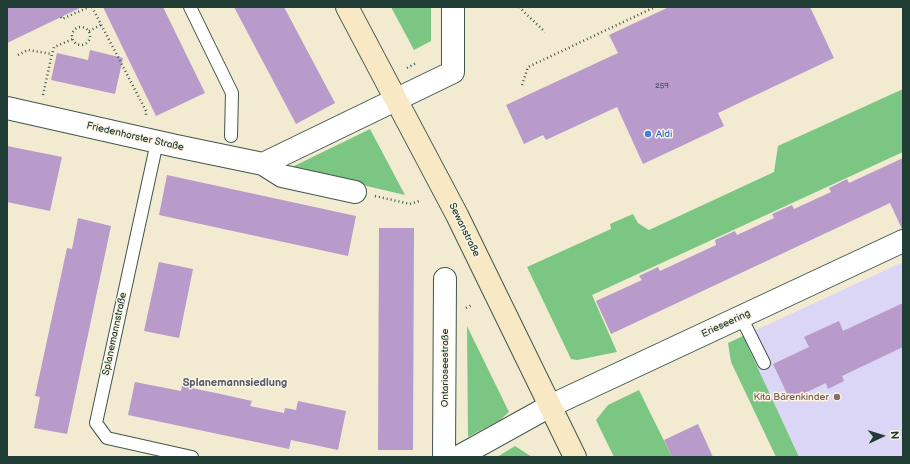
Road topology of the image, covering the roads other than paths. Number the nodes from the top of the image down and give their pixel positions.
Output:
1 (190, 7) edge
2 (347, 7) edge
3 (453, 7) edge
4 (396, 99) junction
5 (7, 108) edge
6 (231, 136) dead end
7 (150, 140) junction
8 (263, 164) junction
9 (355, 192) road end
10 (903, 241) edge
11 (446, 279) dead end
12 (741, 317) junction
13 (764, 363) dead end
14 (550, 406) junction
15 (192, 457) edge
16 (444, 457) edge
17 (458, 457) edge
18 (575, 457) edge

1 - 6 lane
2 - 4 street, Sewanstraße
3 - 4 street
4 - 8 street
4 - 14 street, Sewanstraße
5 - 7 street, Friedenhorster Straße
7 - 8 street, Friedenhorster Straße
7 - 15 lane, Splanemannstraße
8 - 9 street, Friedenhorster Straße
10 - 12 street, Erieseering
11 - 16 street, Ontarioseestraße
12 - 13 lane
12 - 14 street, Erieseering
14 - 17 street
14 - 18 street, Sewanstraße

